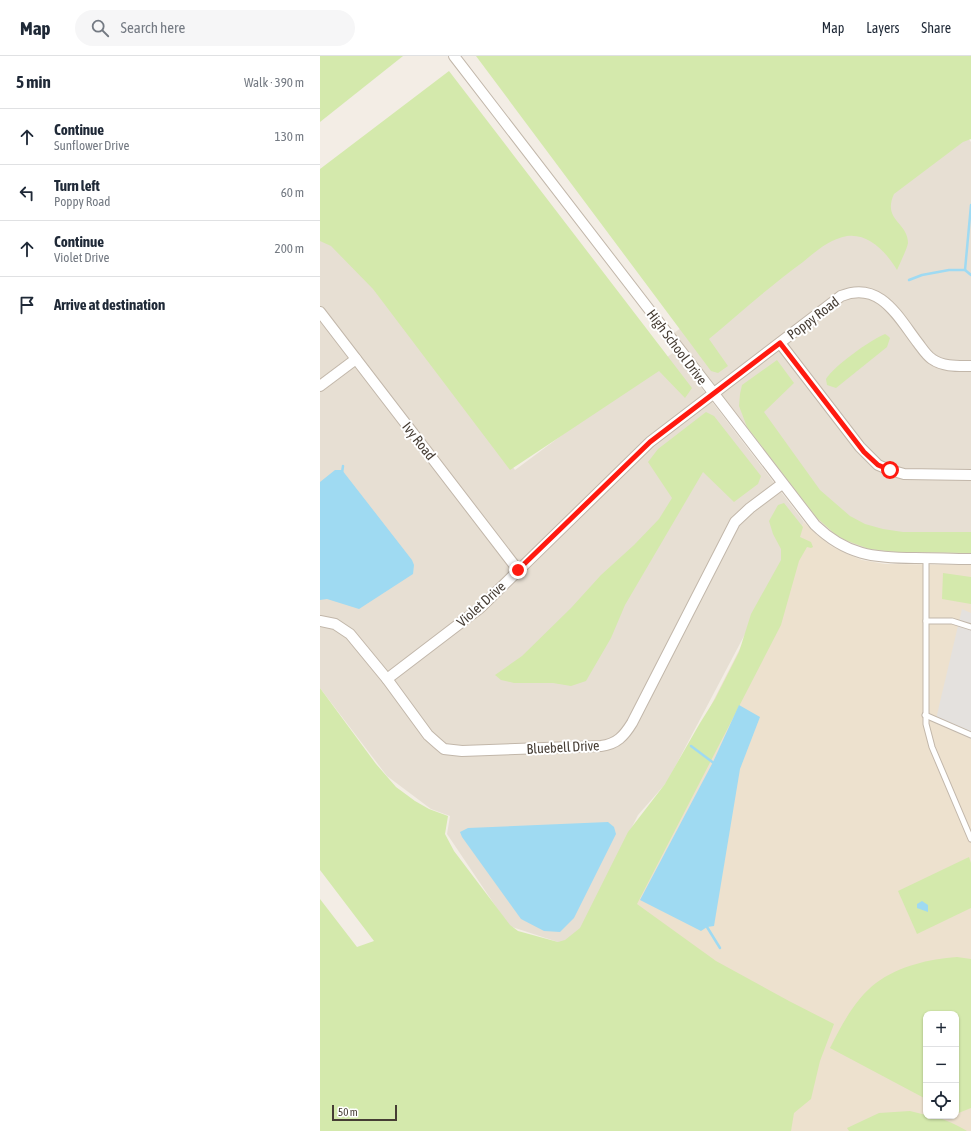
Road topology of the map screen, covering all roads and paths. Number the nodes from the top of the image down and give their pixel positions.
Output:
1 (454, 56) edge
2 (320, 312) edge
3 (780, 343) junction
4 (356, 359) junction
5 (971, 366) edge
6 (320, 386) edge
7 (713, 394) junction
8 (971, 476) edge
9 (782, 484) junction
10 (926, 558) junction
11 (971, 559) edge
12 (518, 570) junction
13 (926, 621) junction
14 (324, 622) edge
15 (971, 628) edge
16 (387, 679) junction
17 (925, 715) junction
18 (971, 735) edge
19 (970, 833) edge
20 (971, 839) edge

1 - 7 street, High School Drive
2 - 4 street, Ivy Road
3 - 5 street, Poppy Road
3 - 7 street, Poppy Road
3 - 8 street
4 - 6 street
4 - 12 street, Ivy Road
7 - 9 street, High School Drive
7 - 12 street, Violet Drive
9 - 10 street, High School Drive
9 - 16 street, Bluebell Drive
10 - 11 street, High School Drive
10 - 13 lane
12 - 16 street, Violet Drive
13 - 15 lane
13 - 17 lane
14 - 16 street, Bluebell Drive
17 - 18 lane
17 - 19 lane
19 - 20 lane

